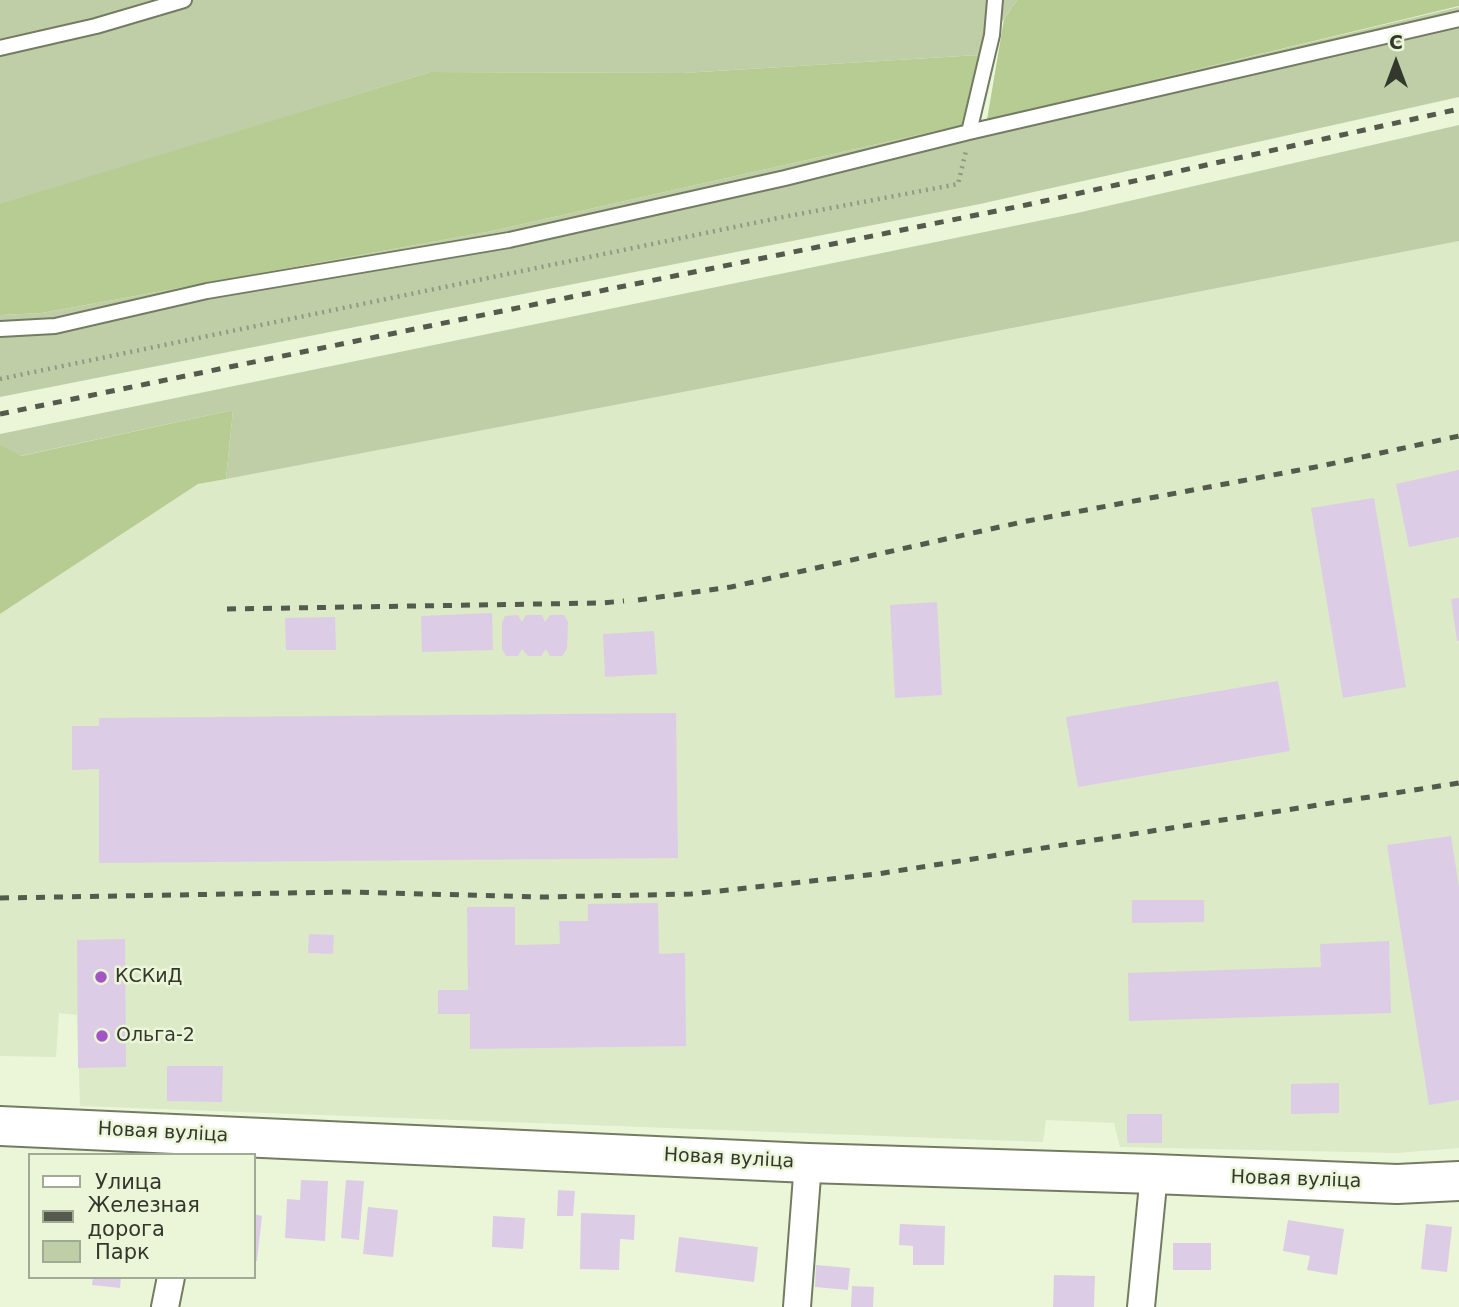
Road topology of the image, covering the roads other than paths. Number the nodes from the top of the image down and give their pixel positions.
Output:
1 (184, 0) edge
2 (995, 0) edge
3 (1459, 19) edge
4 (0, 48) edge
5 (970, 132) junction
6 (0, 329) edge
7 (0, 1126) edge
8 (198, 1145) edge
9 (808, 1163) junction
10 (1154, 1174) junction
11 (1459, 1181) edge
12 (171, 1279) edge
13 (165, 1307) edge
14 (797, 1307) edge
15 (1141, 1307) edge

1 - 4 lane
2 - 5 lane
3 - 5 lane
5 - 6 lane
7 - 8 street, Новая вуліца
8 - 9 street, Новая вуліца
9 - 10 street, Новая вуліца
9 - 14 street
10 - 11 street, Новая вуліца
10 - 15 street
12 - 13 street

